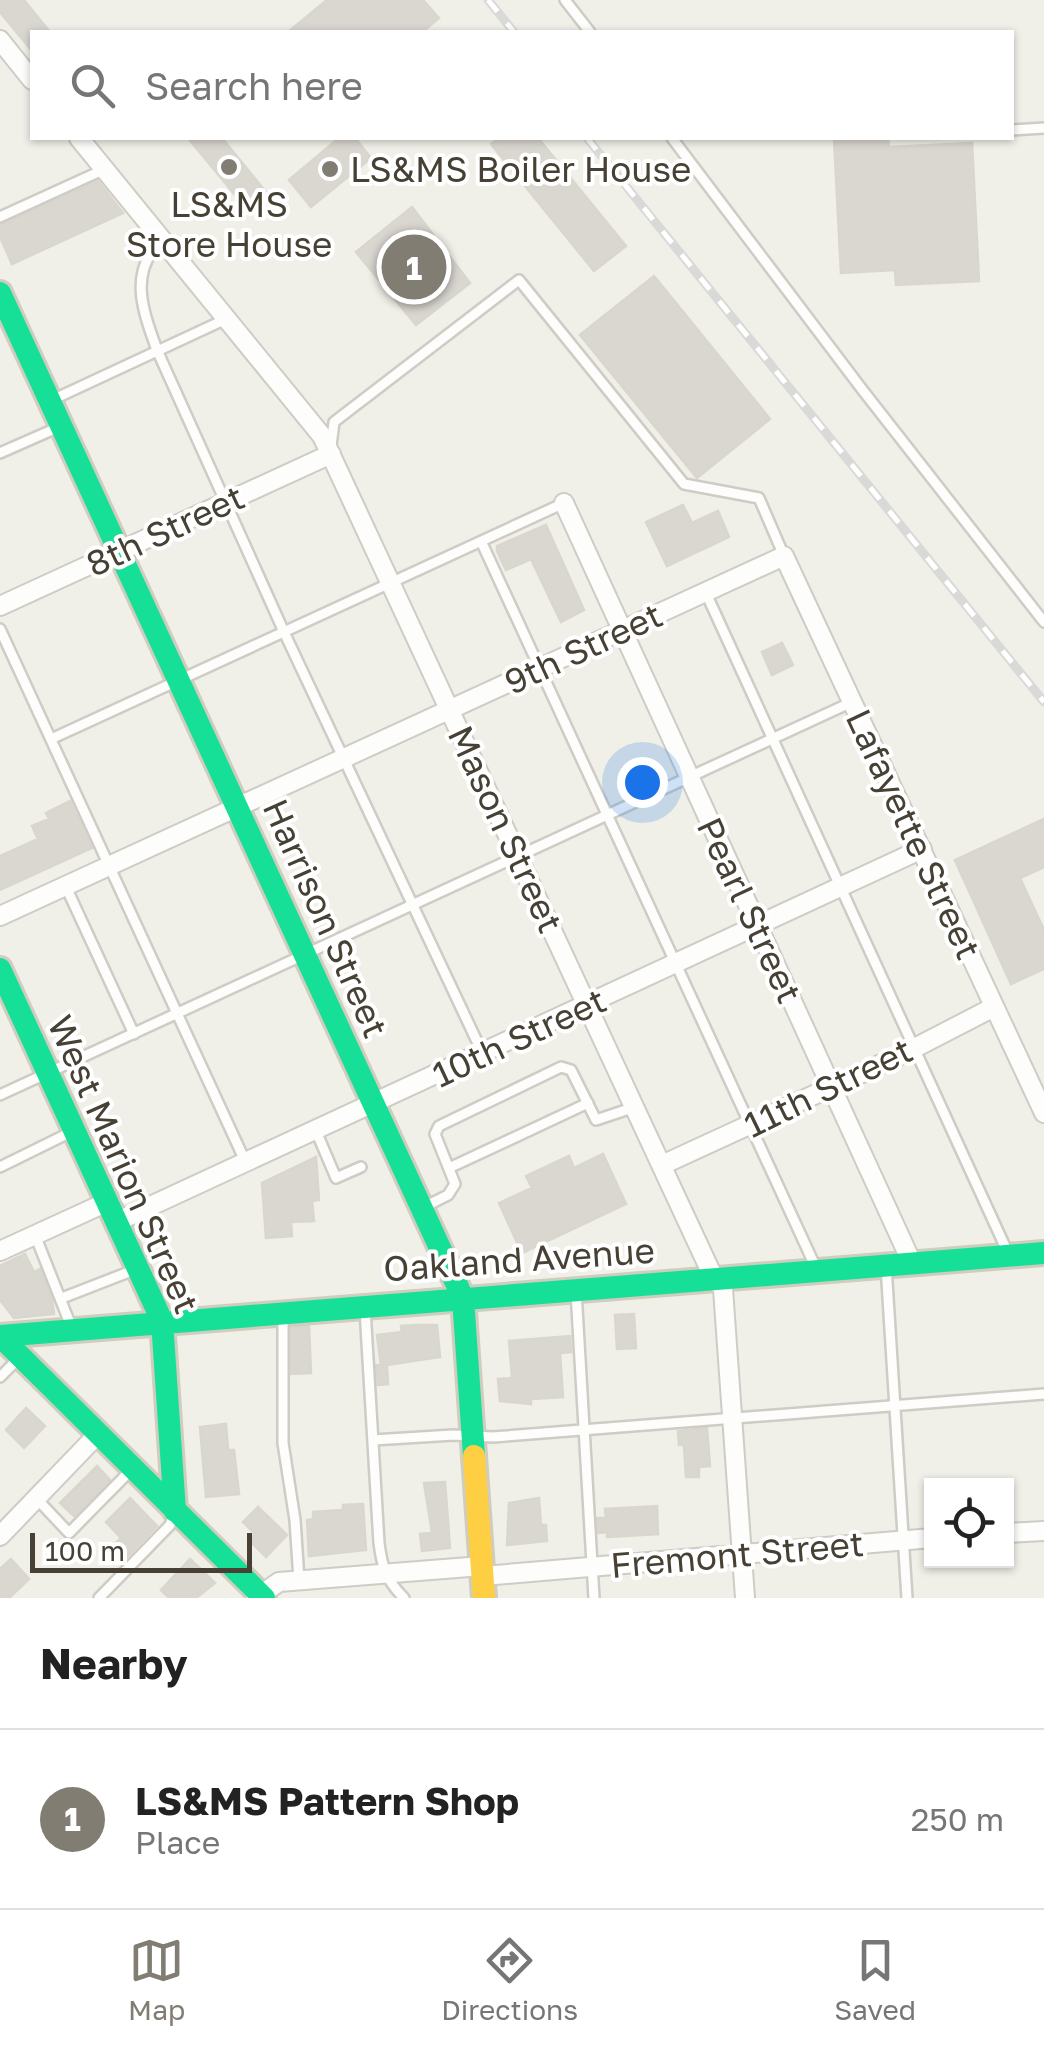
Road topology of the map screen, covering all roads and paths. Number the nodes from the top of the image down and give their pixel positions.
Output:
1 (565, 0) edge
2 (588, 30) edge
3 (0, 40) edge
4 (30, 78) edge
5 (1044, 128) edge
6 (1014, 130) edge
7 (81, 140) edge
8 (674, 140) edge
9 (105, 169) junction
10 (0, 217) edge
11 (162, 240) junction
12 (0, 293) edge
13 (226, 319) junction
14 (157, 350) junction
15 (50, 401) junction
16 (62, 426) junction
17 (0, 454) edge
18 (330, 454) junction
19 (226, 502) junction
20 (564, 503) joint
21 (481, 541) junction
22 (119, 551) junction
23 (784, 556) junction
24 (392, 582) junction
25 (705, 592) junction
26 (0, 606) edge
27 (1044, 622) edge
28 (0, 629) edge
29 (621, 630) junction
30 (284, 632) junction
31 (539, 668) junction
32 (177, 680) junction
33 (852, 702) junction
34 (451, 709) junction
35 (51, 739) junction
36 (772, 739) junction
37 (344, 757) junction
38 (689, 778) junction
39 (236, 806) junction
40 (608, 816) junction
41 (922, 849) junction
42 (519, 857) junction
43 (108, 866) junction
44 (66, 886) junction
45 (841, 890) junction
46 (413, 906) junction
47 (0, 916) edge
48 (758, 927) junction
49 (305, 956) junction
50 (676, 964) junction
51 (0, 969) edge
52 (588, 1004) junction
53 (994, 1006) junction
54 (178, 1014) junction
55 (134, 1034) junction
56 (914, 1047) junction
57 (482, 1052) junction
58 (47, 1074) junction
59 (833, 1088) junction
60 (0, 1095) edge
61 (588, 1104) junction
62 (372, 1106) junction
63 (635, 1107) junction
64 (1044, 1113) edge
65 (750, 1125) junction
66 (74, 1131) junction
67 (316, 1132) junction
68 (246, 1162) junction
69 (662, 1165) junction
70 (362, 1166) dead end
71 (0, 1167) edge
72 (449, 1168) junction
73 (421, 1208) junction
74 (111, 1212) junction
75 (35, 1235) junction
76 (0, 1252) edge
77 (1044, 1254) edge
78 (1008, 1256) junction
79 (912, 1264) junction
80 (886, 1266) junction
81 (138, 1269) junction
82 (818, 1271) junction
83 (718, 1278) junction
84 (575, 1289) junction
85 (62, 1298) junction
86 (463, 1298) junction
87 (365, 1306) junction
88 (282, 1312) junction
89 (162, 1320) junction
90 (72, 1329) junction
91 (0, 1336) edge
92 (20, 1357) junction
93 (0, 1377) edge
94 (1044, 1394) edge
95 (895, 1406) junction
96 (733, 1418) junction
97 (584, 1430) junction
98 (98, 1434) junction
99 (473, 1436) junction
100 (373, 1440) junction
101 (132, 1469) junction
102 (36, 1498) junction
103 (175, 1511) junction
104 (1044, 1531) edge
105 (1014, 1533) edge
106 (0, 1536) edge
107 (924, 1539) edge
108 (903, 1540) junction
109 (742, 1554) junction
110 (592, 1566) junction
111 (384, 1574) junction
112 (299, 1580) junction
113 (483, 1580) edge
114 (260, 1597) edge
115 (98, 1598) edge
116 (404, 1598) edge
117 (594, 1598) edge
118 (745, 1598) edge
119 (907, 1598) edge

1 - 2 lane
3 - 4 street
5 - 6 lane
7 - 9 street, Mason Street
8 - 27 lane
9 - 10 lane
9 - 11 street, Mason Street
11 - 13 street, Mason Street
11 - 14 lane
12 - 15 street, Harrison Street
13 - 14 lane
13 - 18 street, Mason Street
14 - 15 lane
14 - 19 lane
15 - 16 street, Harrison Street
16 - 17 lane
16 - 22 street, Harrison Street
18 - 19 street, 8th Street
18 - 23 lane
18 - 24 street, Mason Street
19 - 22 street, 8th Street
19 - 30 lane
20 - 21 lane
20 - 29 street, Pearl Street
21 - 24 lane
21 - 31 lane
22 - 26 street, 8th Street
22 - 32 street, Harrison Street
23 - 25 street, 9th Street
23 - 33 street, Lafayette Street
24 - 30 lane
24 - 34 street, Mason Street
25 - 29 street, 9th Street
25 - 36 lane
28 - 35 lane
29 - 31 street, 9th Street
29 - 38 street, Pearl Street
30 - 32 lane
30 - 37 lane
31 - 34 street, 9th Street
31 - 40 lane
32 - 35 lane
32 - 39 street, Harrison Street
33 - 36 lane
33 - 41 street, Lafayette Street
34 - 37 street, 9th Street
34 - 42 street, Mason Street
35 - 43 lane
36 - 38 lane
36 - 45 lane
37 - 39 street, 9th Street
37 - 46 lane
38 - 40 lane
38 - 48 street, Pearl Street
39 - 43 street, 9th Street
39 - 49 street, Harrison Street
40 - 42 lane
40 - 50 lane
41 - 45 street, 10th Street
41 - 53 street, Lafayette Street
42 - 46 lane
42 - 52 street, Mason Street
43 - 44 street, 9th Street
43 - 54 lane
44 - 47 street, 9th Street
44 - 55 lane
45 - 48 street, 10th Street
45 - 56 lane
46 - 49 lane
46 - 57 lane
48 - 50 street, 10th Street
48 - 59 street, Pearl Street
49 - 54 lane
49 - 62 street, Harrison Street
50 - 52 street, 10th Street
50 - 65 lane
51 - 58 street, West Marion Street
52 - 57 street, 10th Street
52 - 63 street, Mason Street
53 - 56 street, 11th Street
53 - 64 street, Lafayette Street
54 - 55 lane
54 - 68 lane
55 - 58 lane
56 - 59 street, 11th Street
56 - 78 lane
57 - 62 street, 10th Street
58 - 60 lane
58 - 66 street, West Marion Street
59 - 65 street, 11th Street
59 - 79 street, Pearl Street
61 - 63 lane
61 - 72 lane
61 - 72 lane
62 - 67 street, 10th Street
62 - 73 street, Harrison Street
63 - 69 street, Mason Street
65 - 69 street, 11th Street
65 - 82 lane
66 - 71 lane
66 - 74 street, West Marion Street
67 - 68 street, 10th Street
67 - 70 lane
68 - 74 street, 10th Street
69 - 83 street, Mason Street
72 - 73 lane
73 - 86 street, Harrison Street
74 - 75 street, 10th Street
74 - 81 street, West Marion Street
75 - 76 street, 10th Street
75 - 85 lane
77 - 78 street, Oakland Avenue
78 - 79 street, Oakland Avenue
79 - 80 street, Oakland Avenue
80 - 82 street, Oakland Avenue
80 - 95 lane
81 - 85 lane
81 - 89 street, West Marion Street
82 - 83 street, Oakland Avenue
83 - 84 street, Oakland Avenue
83 - 96 street, Mason Street
84 - 86 street, Oakland Avenue
84 - 97 lane
85 - 90 lane
86 - 87 street, Oakland Avenue
86 - 99 street, Harrison Street
87 - 88 street, Oakland Avenue
87 - 100 lane
88 - 89 street, Oakland Avenue
88 - 112 lane
89 - 90 street, Oakland Avenue
89 - 103 street, West Marion Street
90 - 91 street, Oakland Avenue
91 - 92 street
92 - 93 lane
92 - 98 street
94 - 95 lane
95 - 96 lane
95 - 108 lane
96 - 97 lane
96 - 109 street, Mason Street
97 - 99 lane
97 - 110 lane
98 - 101 street
98 - 102 street
99 - 100 lane
99 - 113 street, Harrison Street
100 - 111 lane
101 - 102 lane
101 - 103 street
102 - 106 street
103 - 114 street
103 - 115 lane
104 - 105 street
107 - 108 street, Fremont Street
108 - 109 street, Fremont Street
108 - 119 lane
109 - 110 street, Fremont Street
109 - 118 street, Mason Street
110 - 113 street, Fremont Street
110 - 117 lane
111 - 112 street, Fremont Street
111 - 113 street, Fremont Street
111 - 116 lane
112 - 114 street, Fremont Street

